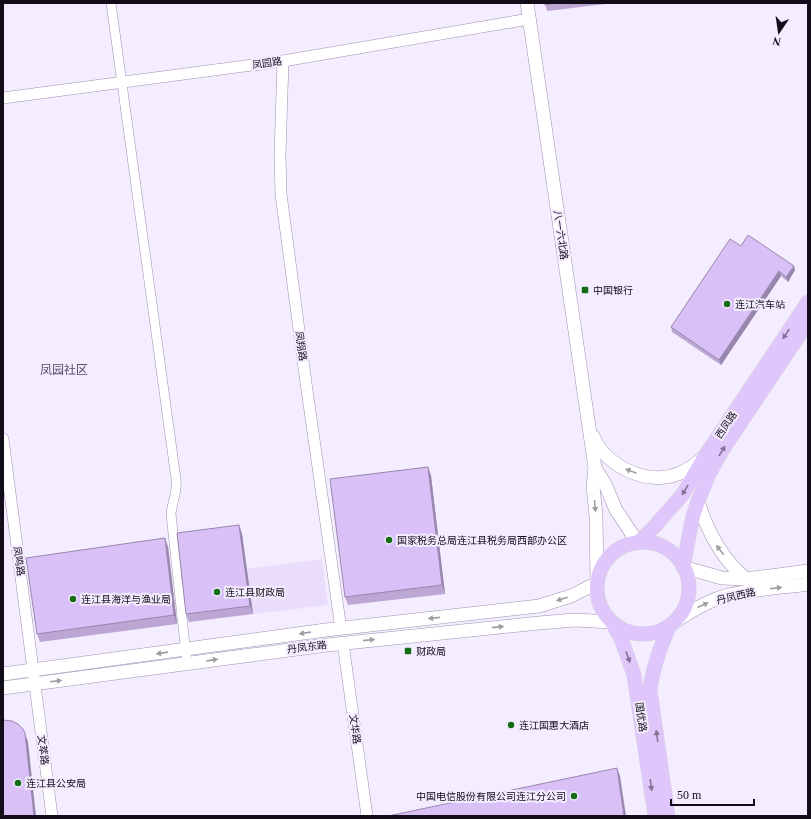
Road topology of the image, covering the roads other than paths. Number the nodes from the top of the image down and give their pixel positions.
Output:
1 (111, 3) edge
2 (527, 3) edge
3 (530, 19) junction
4 (283, 61) junction
5 (122, 83) junction
6 (3, 98) edge
7 (808, 302) edge
8 (808, 322) edge
9 (589, 426) junction
10 (3, 438) edge
11 (705, 456) junction
12 (595, 468) junction
13 (698, 501) junction
14 (638, 543) junction
15 (683, 567) junction
16 (808, 571) edge
17 (746, 579) junction
18 (598, 583) junction
19 (808, 584) edge
20 (612, 622) junction
21 (670, 625) junction
22 (341, 629) junction
23 (343, 643) junction
24 (186, 649) junction
25 (187, 664) junction
26 (34, 670) junction
27 (3, 674) edge
28 (36, 683) junction
29 (3, 688) edge
30 (52, 816) edge
31 (367, 816) edge
32 (655, 816) edge
33 (668, 816) edge

1 - 5 street
2 - 3 main road, 八一六北路
3 - 4 street, 凤园路
3 - 9 main road, 八一六北路
4 - 5 street, 凤园路
4 - 22 street, 凤翔路
5 - 6 street, 凤园路
5 - 24 street
7 -> 11 main road, 西凤路
13 -> 8 main road, 西凤路
11 -> 9 main road
9 - 12 main road, 八一六北路
10 - 26 street, 凤鸣路
11 -> 14 main road, 西凤路
12 - 14 main road, 八一六北路
12 -> 18 main road, 八一六北路
13 - 15 main road, 西凤路
17 -> 13 main road
14 - 15 main road
14 - 18 main road
15 - 17 main road, 丹凤西路
15 - 21 main road
16 - 17 main road, 丹凤西路
18 - 20 main road
18 -> 22 main road, 丹凤东路
21 -> 19 main road, 丹凤西路
20 - 21 main road
23 -> 20 main road, 丹凤东路
20 -> 32 main road, 国优路
33 -> 21 main road, 国优路
22 -> 24 main road, 丹凤东路
25 -> 23 main road, 丹凤东路
23 - 31 street, 文华路
24 - 25 street
24 -> 26 main road, 丹凤东路
28 -> 25 main road, 丹凤东路
26 - 27 main road, 丹凤东路
26 - 28 street, 凤鸣路
28 - 29 main road, 丹凤东路
28 - 30 street, 文萃路

